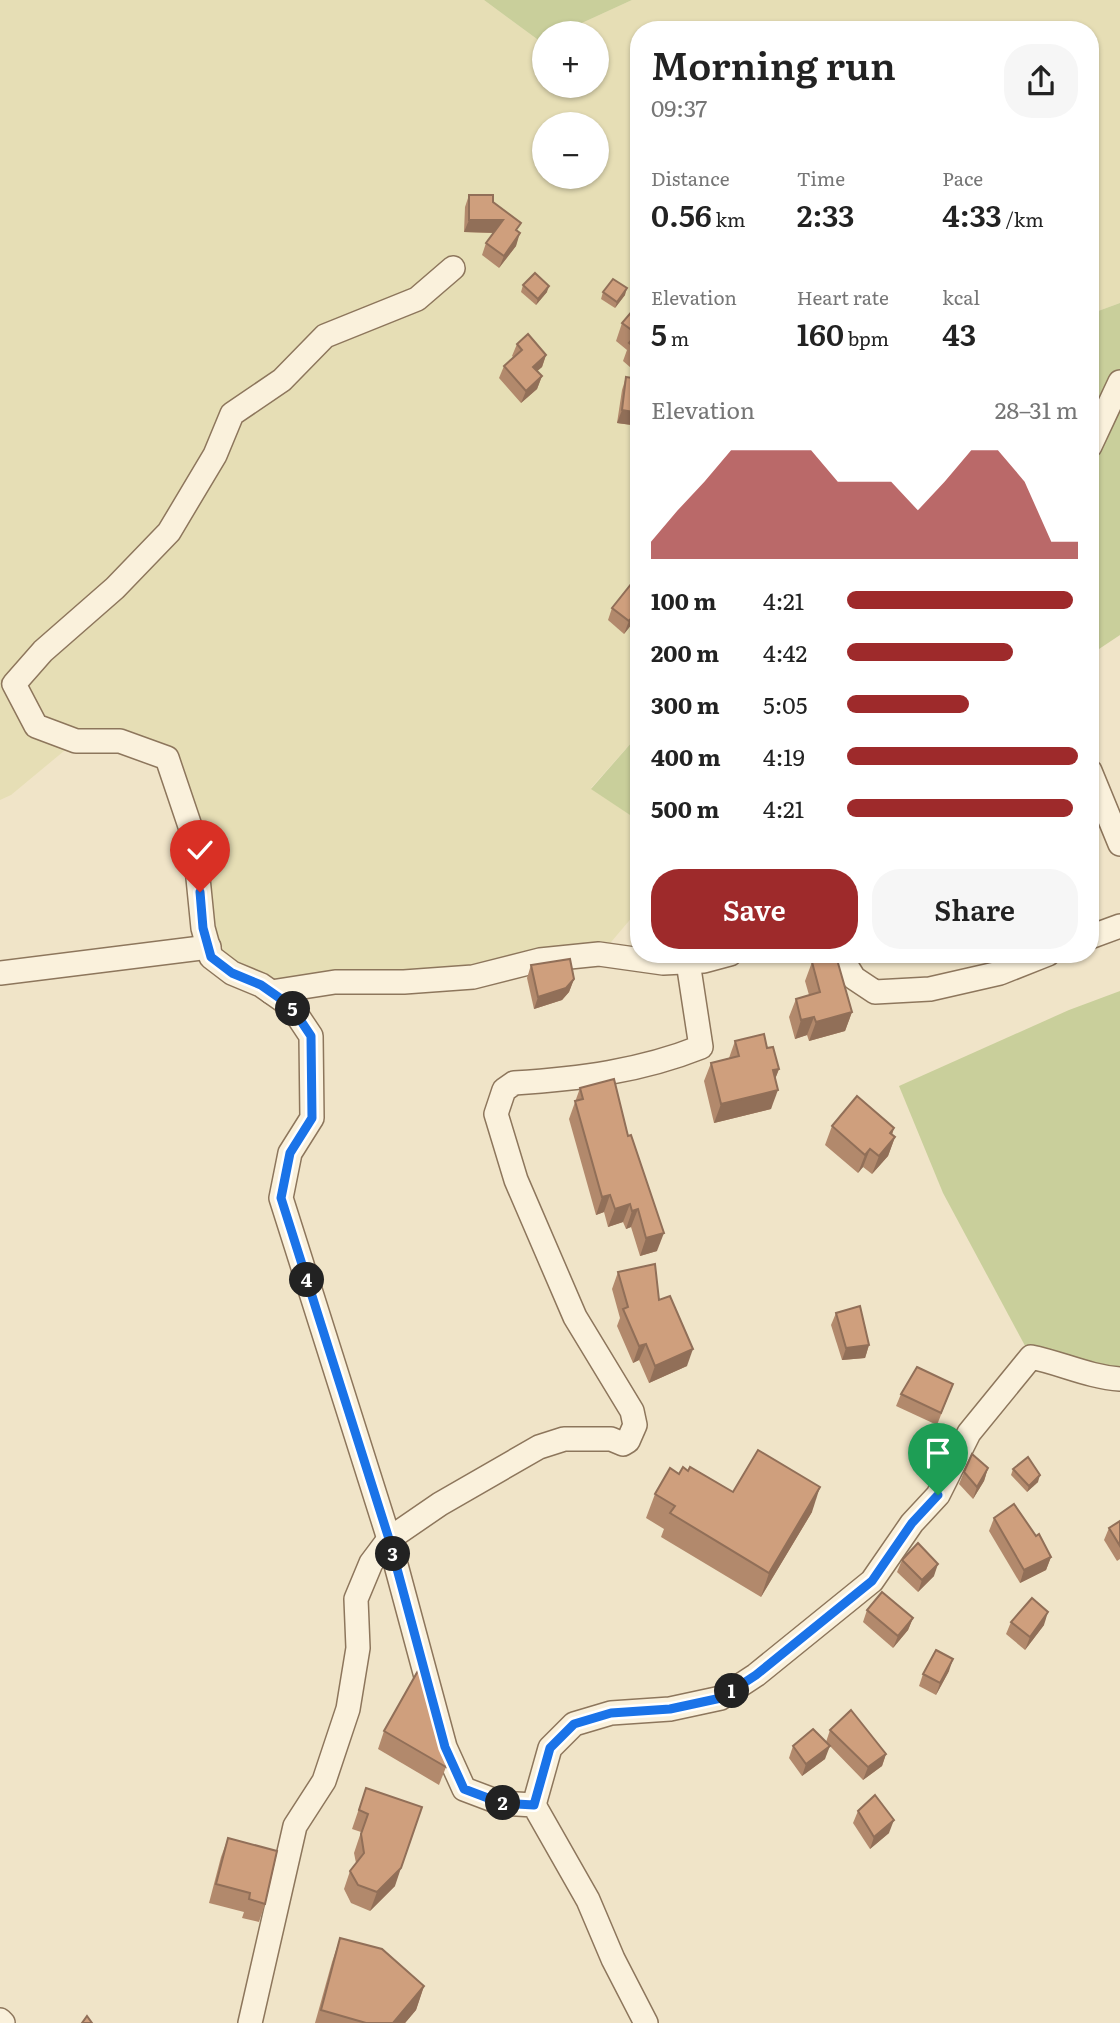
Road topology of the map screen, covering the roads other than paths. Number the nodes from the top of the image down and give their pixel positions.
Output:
1 (453, 268) dead end
2 (1120, 382) edge
3 (1099, 427) edge
4 (1099, 793) edge
5 (1120, 844) edge
6 (1120, 926) edge
7 (1099, 934) edge
8 (209, 947) junction
9 (630, 958) edge
10 (688, 963) edge
11 (845, 963) edge
12 (1025, 963) edge
13 (0, 973) edge
14 (271, 992) junction
15 (1120, 1379) edge
16 (389, 1539) junction
17 (534, 1805) junction
18 (250, 2023) edge
19 (646, 2023) edge

1 - 8 street
2 - 3 street
4 - 5 street
6 - 7 street
8 - 13 street
8 - 14 street
9 - 14 street
10 - 16 street
11 - 12 street
14 - 16 street
15 - 17 street
16 - 17 street
16 - 18 street
17 - 19 street

